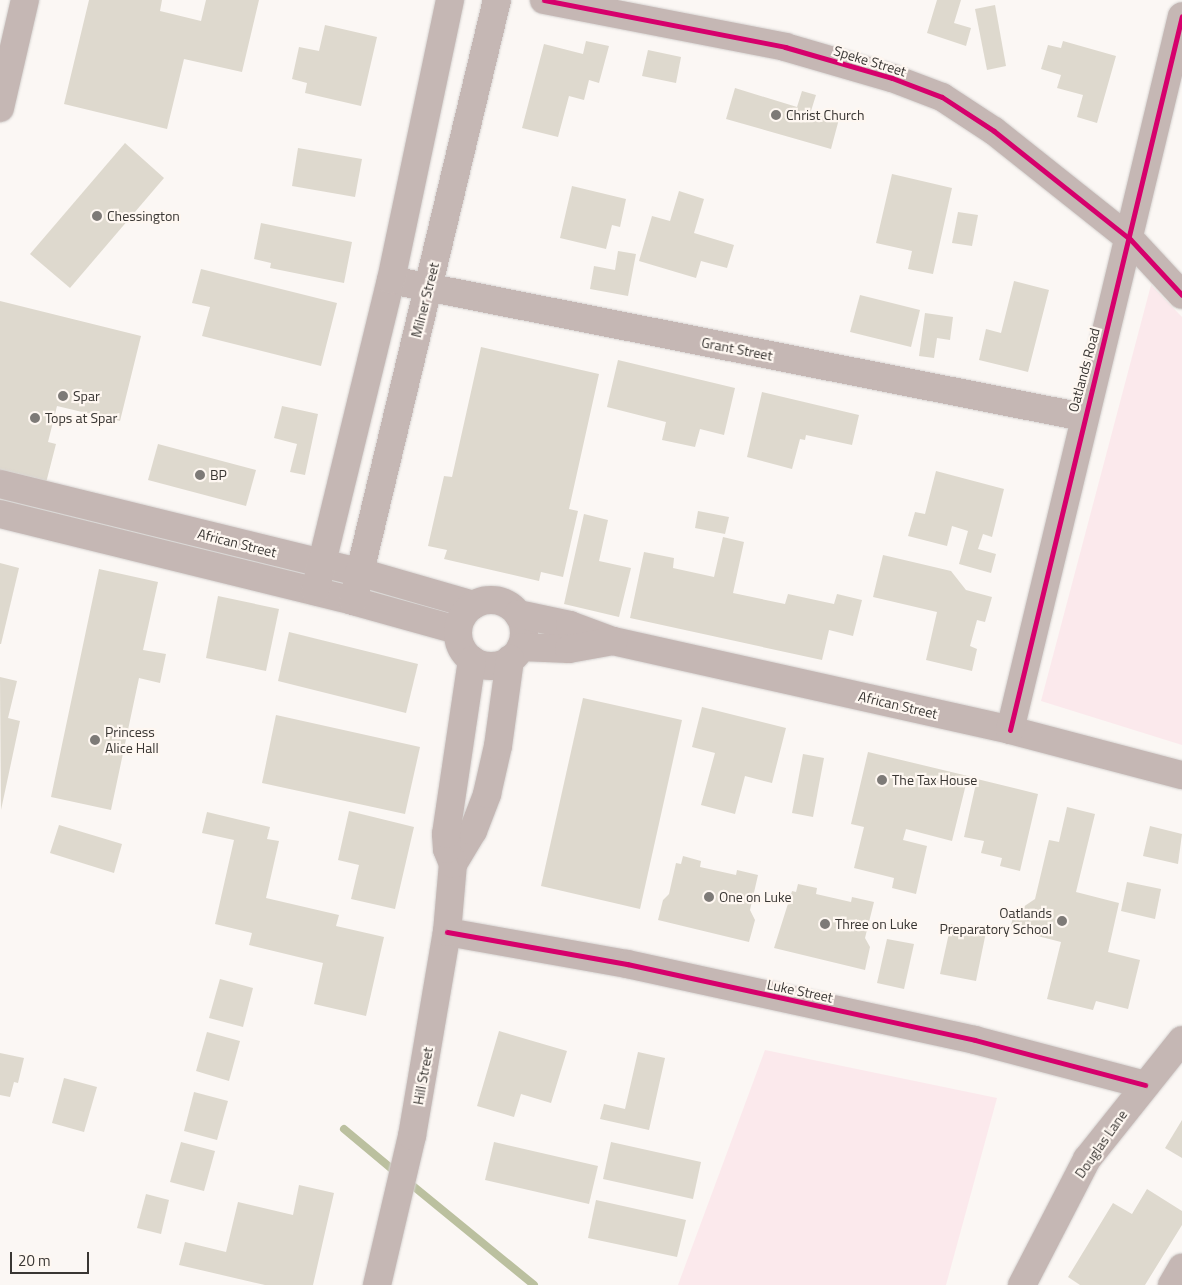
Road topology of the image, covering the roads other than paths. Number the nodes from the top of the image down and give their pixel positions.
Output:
1 (25, 0) edge
2 (450, 0) edge
3 (497, 0) edge
4 (544, 0) edge
5 (1182, 16) edge
6 (0, 108) edge
7 (1130, 239) junction
8 (391, 280) junction
9 (428, 288) junction
10 (1182, 295) edge
11 (1083, 417) junction
12 (0, 484) edge
13 (0, 514) edge
14 (321, 564) junction
15 (360, 572) junction
16 (315, 592) junction
17 (353, 601) junction
18 (473, 605) junction
19 (518, 614) junction
20 (457, 630) junction
21 (613, 640) junction
22 (515, 653) junction
23 (472, 660) junction
24 (1010, 730) junction
25 (1182, 775) edge
26 (453, 864) junction
27 (447, 932) junction
28 (1182, 1040) edge
29 (1145, 1085) junction
30 (1182, 1268) edge
31 (377, 1285) edge
32 (1022, 1285) edge
33 (1172, 1285) edge

1 - 6 street
2 - 8 street
3 - 9 street, Milner Street
4 - 7 street, Speke Street
5 - 7 street, Oatlands Road
7 - 10 street, Speke Street
7 - 11 street, Oatlands Road
8 - 9 street, Grant Street
8 - 14 street
9 - 11 street, Grant Street
9 - 15 street, Milner Street
11 - 24 street, Oatlands Road
12 - 14 street, African Street
13 - 16 street
14 - 15 street, African Street
14 - 16 street
15 - 17 street, Milner Street
15 - 18 street, African Street
16 - 17 street
17 - 20 street
18 - 19 street
18 - 20 street
19 - 21 street, African Street
19 - 22 street
20 - 23 street
21 - 22 street, African Street
21 - 24 street, African Street
22 - 23 street
22 - 26 street, Hill Street
23 - 26 street, Hill Street
24 - 25 street, African Street
26 - 27 street, Hill Street
27 - 29 street, Luke Street
27 - 31 street, Hill Street
28 - 29 street, Douglas Lane
29 - 32 street, Douglas Lane
30 - 33 street

